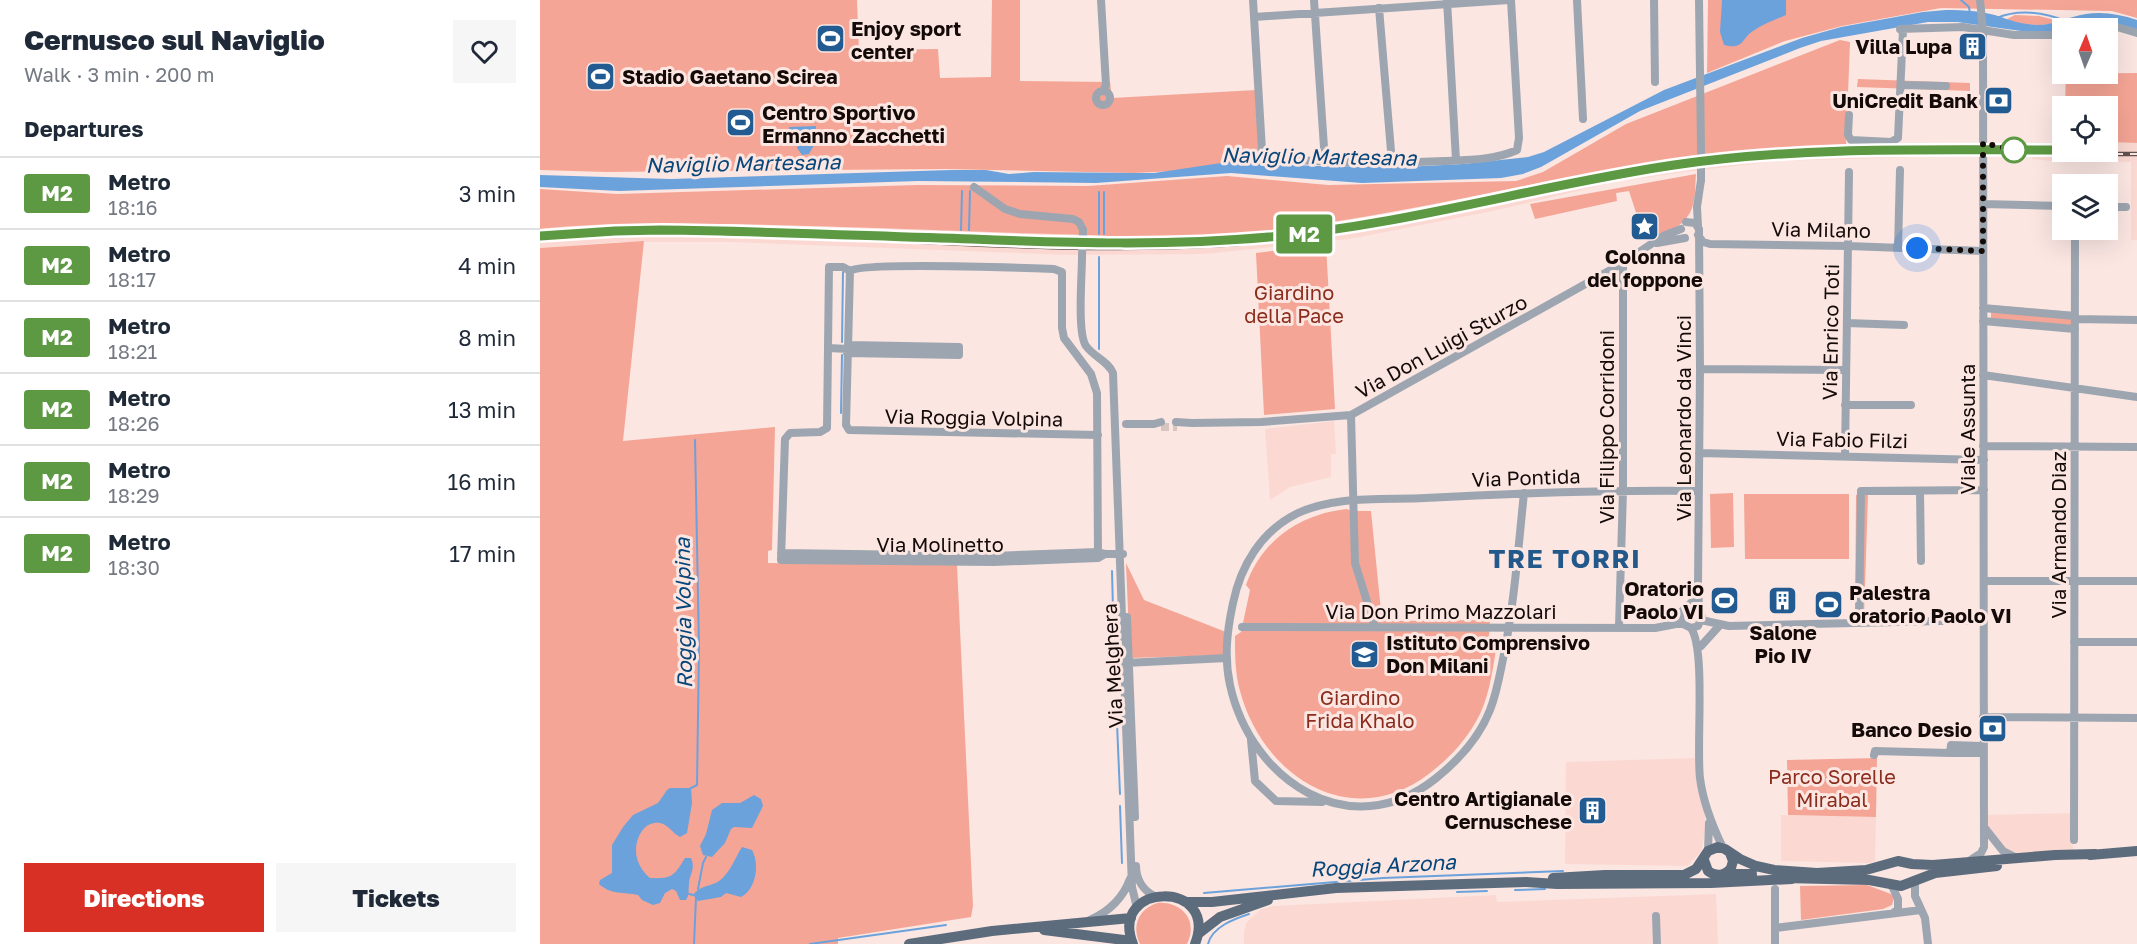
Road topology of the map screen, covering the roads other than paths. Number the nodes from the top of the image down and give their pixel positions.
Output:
1 (1101, 0) edge
2 (1253, 0) edge
3 (1314, 0) edge
4 (1510, 0) edge
5 (1577, 0) edge
6 (1654, 0) edge
7 (1700, 0) edge
8 (1447, 2) edge
9 (1981, 3) edge
10 (1379, 8) junction
11 (1315, 13) junction
12 (1254, 17) junction
13 (2118, 27) edge
14 (1983, 30) junction
15 (2137, 33) edge
16 (2052, 35) edge
17 (1655, 82) dead end
18 (1901, 85) junction
19 (1946, 86) dead end
20 (1103, 91) dead end
21 (1849, 115) dead end
22 (1583, 119) dead end
23 (1456, 160) junction
24 (1325, 162) junction
25 (1392, 163) junction
26 (1900, 170) dead end
27 (1849, 172) dead end
28 (974, 187) dead end
29 (1698, 204) junction
30 (1983, 204) junction
31 (2052, 206) edge
32 (2118, 207) edge
33 (2126, 207) dead end
34 (1698, 230) junction
35 (1685, 232) junction
36 (2075, 240) edge
37 (1848, 246) junction
38 (1898, 248) junction
39 (1983, 251) junction
40 (1699, 252) junction
41 (1623, 263) junction
42 (854, 269) junction
43 (1983, 308) junction
44 (2016, 311) junction
45 (2047, 314) junction
46 (2075, 318) junction
47 (2137, 320) edge
48 (1983, 321) junction
49 (1846, 323) junction
50 (2015, 323) junction
51 (1904, 325) dead end
52 (2046, 326) junction
53 (2075, 329) junction
54 (828, 348) junction
55 (848, 349) junction
56 (1700, 369) junction
57 (1845, 372) junction
58 (1983, 375) junction
59 (2075, 389) junction
60 (2137, 398) edge
61 (1845, 405) junction
62 (1911, 405) dead end
63 (1351, 415) junction
64 (1126, 424) dead end
65 (1177, 424) tunnel mouth
66 (1158, 425) tunnel mouth
67 (1098, 435) junction
68 (1983, 446) junction
69 (2075, 447) junction
70 (2137, 447) edge
71 (1699, 453) junction
72 (1845, 456) junction
73 (1983, 460) junction
74 (1623, 490) junction
75 (1984, 490) junction
76 (1699, 491) junction
77 (1920, 491) junction
78 (1524, 493) junction
79 (1354, 500) junction
80 (1121, 554) junction
81 (1100, 555) junction
82 (1921, 561) dead end
83 (1984, 581) junction
84 (2074, 581) junction
85 (2137, 582) edge
86 (1698, 584) junction
87 (1689, 606) junction
88 (1700, 618) junction
89 (1984, 620) junction
90 (1859, 622) junction
91 (1685, 623) junction
92 (1720, 625) junction
93 (1242, 627) dead end
94 (1375, 627) junction
95 (1510, 627) junction
96 (1619, 627) junction
97 (2074, 642) junction
98 (2137, 642) edge
99 (1701, 646) junction
100 (1227, 658) junction
101 (1699, 660) junction
102 (1126, 663) junction
103 (1983, 717) junction
104 (2074, 717) junction
105 (2137, 718) edge
106 (1251, 737) junction
107 (1982, 749) junction
108 (1874, 755) dead end
109 (1327, 802) junction
110 (1710, 820) junction
111 (1984, 827) junction
112 (2074, 840) dead end
113 (1727, 851) junction
114 (2137, 851) edge
115 (2095, 854) junction
116 (1706, 855) junction
117 (2018, 858) junction
118 (1969, 862) junction
119 (1912, 864) junction
120 (1886, 865) junction
121 (1131, 873) junction
122 (1713, 874) junction
123 (1725, 874) junction
124 (1792, 879) junction
125 (1915, 880) junction
126 (1526, 882) junction
127 (1659, 884) junction
128 (1889, 884) junction
129 (1775, 889) dead end
130 (1294, 892) junction
131 (1155, 896) junction
132 (1185, 902) junction
133 (1137, 908) junction
134 (1922, 910) junction
135 (1893, 913) junction
136 (1656, 916) dead end
137 (1131, 918) junction
138 (1085, 922) junction
139 (1019, 927) junction
140 (1775, 928) junction
141 (1196, 941) edge
142 (1132, 943) edge
143 (909, 944) edge
144 (1657, 944) edge
145 (1775, 944) edge
146 (1928, 944) edge

1 - 20 street
2 - 12 street
3 - 11 street
4 - 8 street
4 - 23 street
5 - 22 street
6 - 17 street
7 - 29 street, Via Leonardo da Vinci, bridge
8 - 10 street
8 - 23 street
9 - 14 street, Viale Assunta
10 - 11 street
10 - 25 street
11 - 12 street
11 - 24 street
12 - 24 street
13 - 15 street
14 - 16 street
14 - 18 street
14 - 30 street, Viale Assunta
18 - 19 street
18 - 21 street
23 - 25 street
24 - 25 street
26 - 38 street
27 - 37 street, Via Enrico Toti
28 - 80 street, Via Melghera, bridge
29 - 34 street, Via Leonardo da Vinci
29 - 35 street, Via Leonardo da Vinci
30 - 31 street
30 - 39 street, Viale Assunta
32 - 33 street
34 - 35 street, Via Don Luigi Sturzo
34 - 35 street, Via Milano
34 - 37 street, Via Milano
34 - 40 street, Via Leonardo da Vinci
35 - 40 street
35 - 41 street, Via Don Luigi Sturzo
36 - 46 street, Via Armando Diaz
37 - 38 street, Via Milano
37 - 49 street, Via Enrico Toti
38 - 39 street, Via Milano
39 - 43 street, Viale Assunta
40 - 56 street, Via Leonardo da Vinci
41 - 63 street, Via Don Luigi Sturzo
41 - 74 street, Via Filippo Corridoni
42 - 54 street
42 - 55 street
42 - 67 street
43 - 44 street
43 - 48 street, Viale Assunta
44 - 45 street
44 - 50 street
45 - 46 street
45 - 52 street
46 - 47 street
46 - 53 street, Via Armando Diaz
48 - 50 street
48 - 58 street, Viale Assunta
49 - 51 street
49 - 57 street, Via Enrico Toti
50 - 52 street
52 - 53 street
53 - 59 street, Via Armando Diaz
54 - 55 street
54 - 81 street, Via Molinetto
55 - 55 street
55 - 67 street, Via Roggia Volpina
56 - 57 street
56 - 71 street, Via Leonardo da Vinci
57 - 61 street, Via Enrico Toti
58 - 59 street
58 - 68 street, Viale Assunta
59 - 60 street
59 - 69 street, Via Armando Diaz
61 - 62 street
61 - 72 street, Via Enrico Toti
63 - 65 street, Via Don Luigi Sturzo
63 - 79 street
64 - 66 street
67 - 81 street
68 - 69 street
68 - 73 street, Viale Assunta
69 - 70 street
69 - 84 street, Via Armando Diaz
71 - 72 street, Via Fabio Filzi
71 - 76 street, Via Leonardo da Vinci
72 - 73 street, Via Fabio Filzi
73 - 75 street, Viale Assunta
74 - 76 street, Via Pontida
74 - 78 street, Via Pontida
74 - 96 street, Via Filippo Corridoni
75 - 77 street
75 - 83 street, Viale Assunta
76 - 86 street, Via Leonardo da Vinci
77 - 82 street
77 - 90 street
78 - 79 street, Via Pontida
78 - 95 street
79 - 94 street
79 - 100 street, Via Pontida
80 - 81 street, Via Molinetto
80 - 102 street, Via Melghera
83 - 84 street
83 - 89 street, Viale Assunta
84 - 85 street
84 - 97 street, Via Armando Diaz
86 - 87 street, Via Leonardo da Vinci
86 - 88 street, Via Leonardo da Vinci
87 - 88 street
87 - 91 street
88 - 91 street
88 - 92 street
88 - 99 street, Via Leonardo da Vinci
89 - 90 street
89 - 103 street, Viale Assunta
90 - 92 street
91 - 96 street, Via Don Primo Mazzolari
91 - 101 street, Via Leonardo da Vinci
92 - 99 street
93 - 94 street, Via Don Primo Mazzolari
94 - 95 street, Via Don Primo Mazzolari
95 - 96 street, Via Don Primo Mazzolari
95 - 109 street
97 - 98 street
97 - 104 street, Via Armando Diaz
99 - 101 street, Via Leonardo da Vinci
100 - 102 street
100 - 106 street, Via Pontida
101 - 110 street, Via Leonardo da Vinci
102 - 121 street, Via Melghera
102 - 131 street, Via Melghera
103 - 104 street
103 - 107 street, Viale Assunta
104 - 105 street
104 - 112 street, Via Armando Diaz
106 - 109 street
106 - 109 street
107 - 108 street
107 - 111 street, Viale Assunta
110 - 113 street, Via Leonardo da Vinci
110 - 116 street, Via Leonardo da Vinci
111 - 117 street
111 - 118 street, Viale Assunta
113 - 116 main road
113 - 120 main road
113 - 123 main road
114 - 115 main road
115 - 117 main road
115 - 125 main road
116 - 122 main road
116 - 126 main road
117 - 118 main road
118 - 119 main road
119 - 120 main road
119 - 125 main road
120 - 128 main road
121 - 133 street, Via Melghera
121 - 138 street, Via Melghera
122 - 123 main road
122 - 127 main road
123 - 124 main road
124 - 127 main road
124 - 128 main road
125 - 128 main road
125 - 134 street
126 - 127 main road
126 - 130 main road
128 - 135 street
129 - 140 street
130 - 132 main road
130 - 141 main road
131 - 132 main road
131 - 133 main road
132 - 141 main road
133 - 137 main road
134 - 135 street
134 - 146 street
135 - 140 street
136 - 144 street
137 - 138 main road
137 - 142 main road
138 - 139 main road
139 - 142 main road
139 - 143 main road
140 - 145 street

